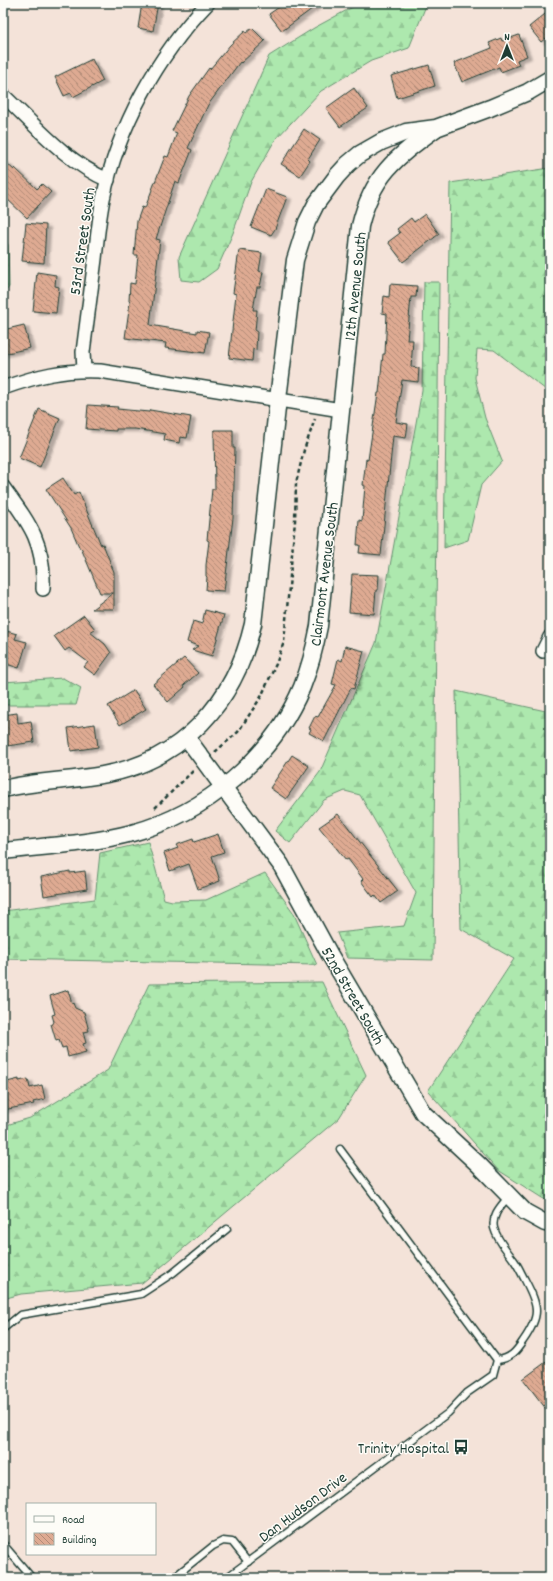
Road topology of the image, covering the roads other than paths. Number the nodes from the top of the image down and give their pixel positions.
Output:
1 (208, 3) edge
2 (550, 79) edge
3 (3, 94) edge
4 (436, 128) junction
5 (108, 180) junction
6 (84, 370) junction
7 (3, 388) edge
8 (278, 399) junction
9 (341, 410) junction
10 (3, 487) edge
11 (43, 589) dead end
12 (550, 637) edge
13 (543, 651) dead end
14 (187, 738) junction
15 (224, 787) junction
16 (3, 789) edge
17 (3, 852) edge
18 (340, 1149) dead end
19 (509, 1196) junction
20 (550, 1224) edge
21 (228, 1229) dead end
22 (3, 1329) edge
23 (497, 1360) junction
24 (3, 1544) edge
25 (248, 1562) junction
26 (32, 1578) edge
27 (172, 1578) edge
28 (226, 1578) edge

1 - 5 street
2 - 4 street, 12th Avenue South
3 - 5 street, 53rd Street South
4 - 8 street, 12th Avenue South
4 - 9 street, 12th Avenue South
5 - 6 street, 53rd Street South
6 - 7 street
6 - 8 street
8 - 9 street
8 - 14 street
9 - 15 street, Clairmont Avenue South
10 - 11 street
12 - 13 street
14 - 15 street, 52nd Street South
14 - 16 street
15 - 17 street, Clairmont Avenue South
15 - 19 street, 52nd Street South
18 - 23 lane
19 - 20 street, 52nd Street South
19 - 23 lane
21 - 22 lane
23 - 25 lane, Dan Hudson Drive
24 - 26 lane
25 - 27 lane
25 - 28 lane, Dan Hudson Drive

